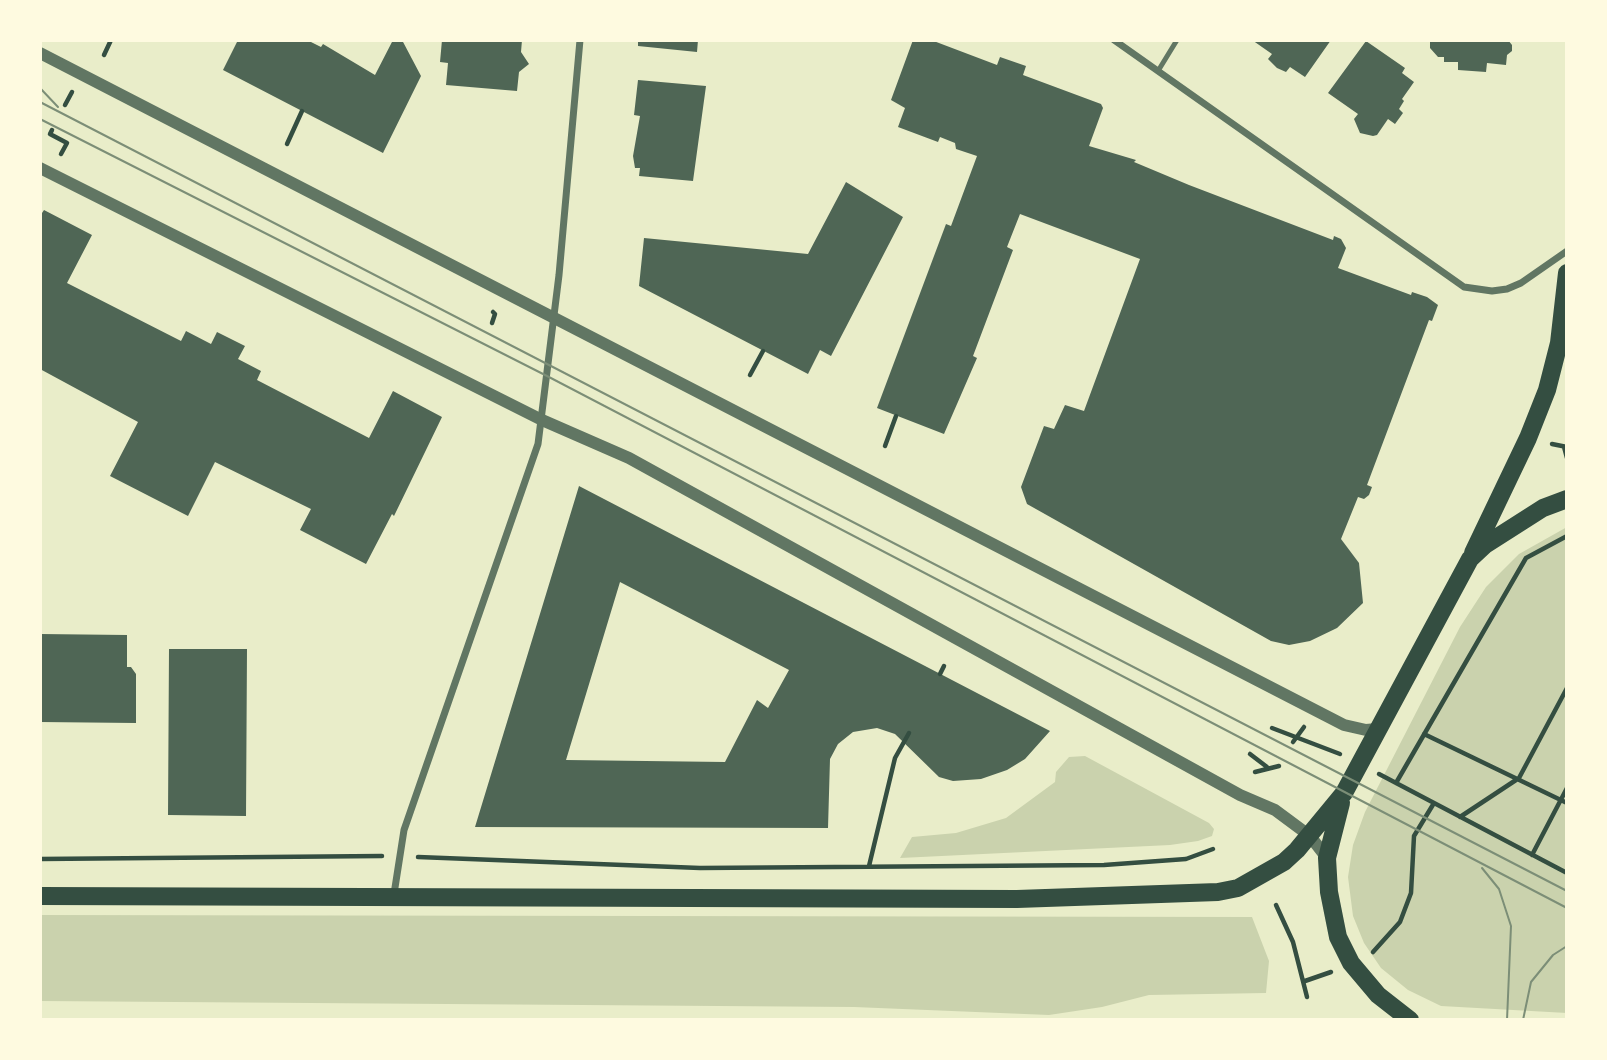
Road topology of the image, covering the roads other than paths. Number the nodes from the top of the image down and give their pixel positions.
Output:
1 (580, 40) edge
2 (1114, 40) edge
3 (1177, 40) edge
4 (40, 45) edge
5 (40, 53) edge
6 (65, 66) junction
7 (1158, 71) junction
8 (40, 168) edge
9 (1567, 251) edge
10 (1567, 273) edge
11 (554, 317) junction
12 (542, 420) junction
13 (1567, 499) edge
14 (1470, 559) junction
15 (1377, 729) junction
16 (1344, 793) junction
17 (1310, 836) junction
18 (1327, 858) junction
19 (394, 894) junction
20 (40, 896) edge
21 (1410, 1020) edge

1 - 11 street
2 - 7 street
3 - 7 lane
4 - 6 street
5 - 6 street
6 - 11 street
7 - 9 street
8 - 12 street
10 - 14 main road
11 - 12 street
11 - 15 street
12 - 17 street
12 - 19 street
13 - 14 main road
14 - 15 main road
15 - 16 main road
16 - 17 main road
16 - 18 main road
17 - 18 street
17 - 19 main road
18 - 21 main road
19 - 20 main road

